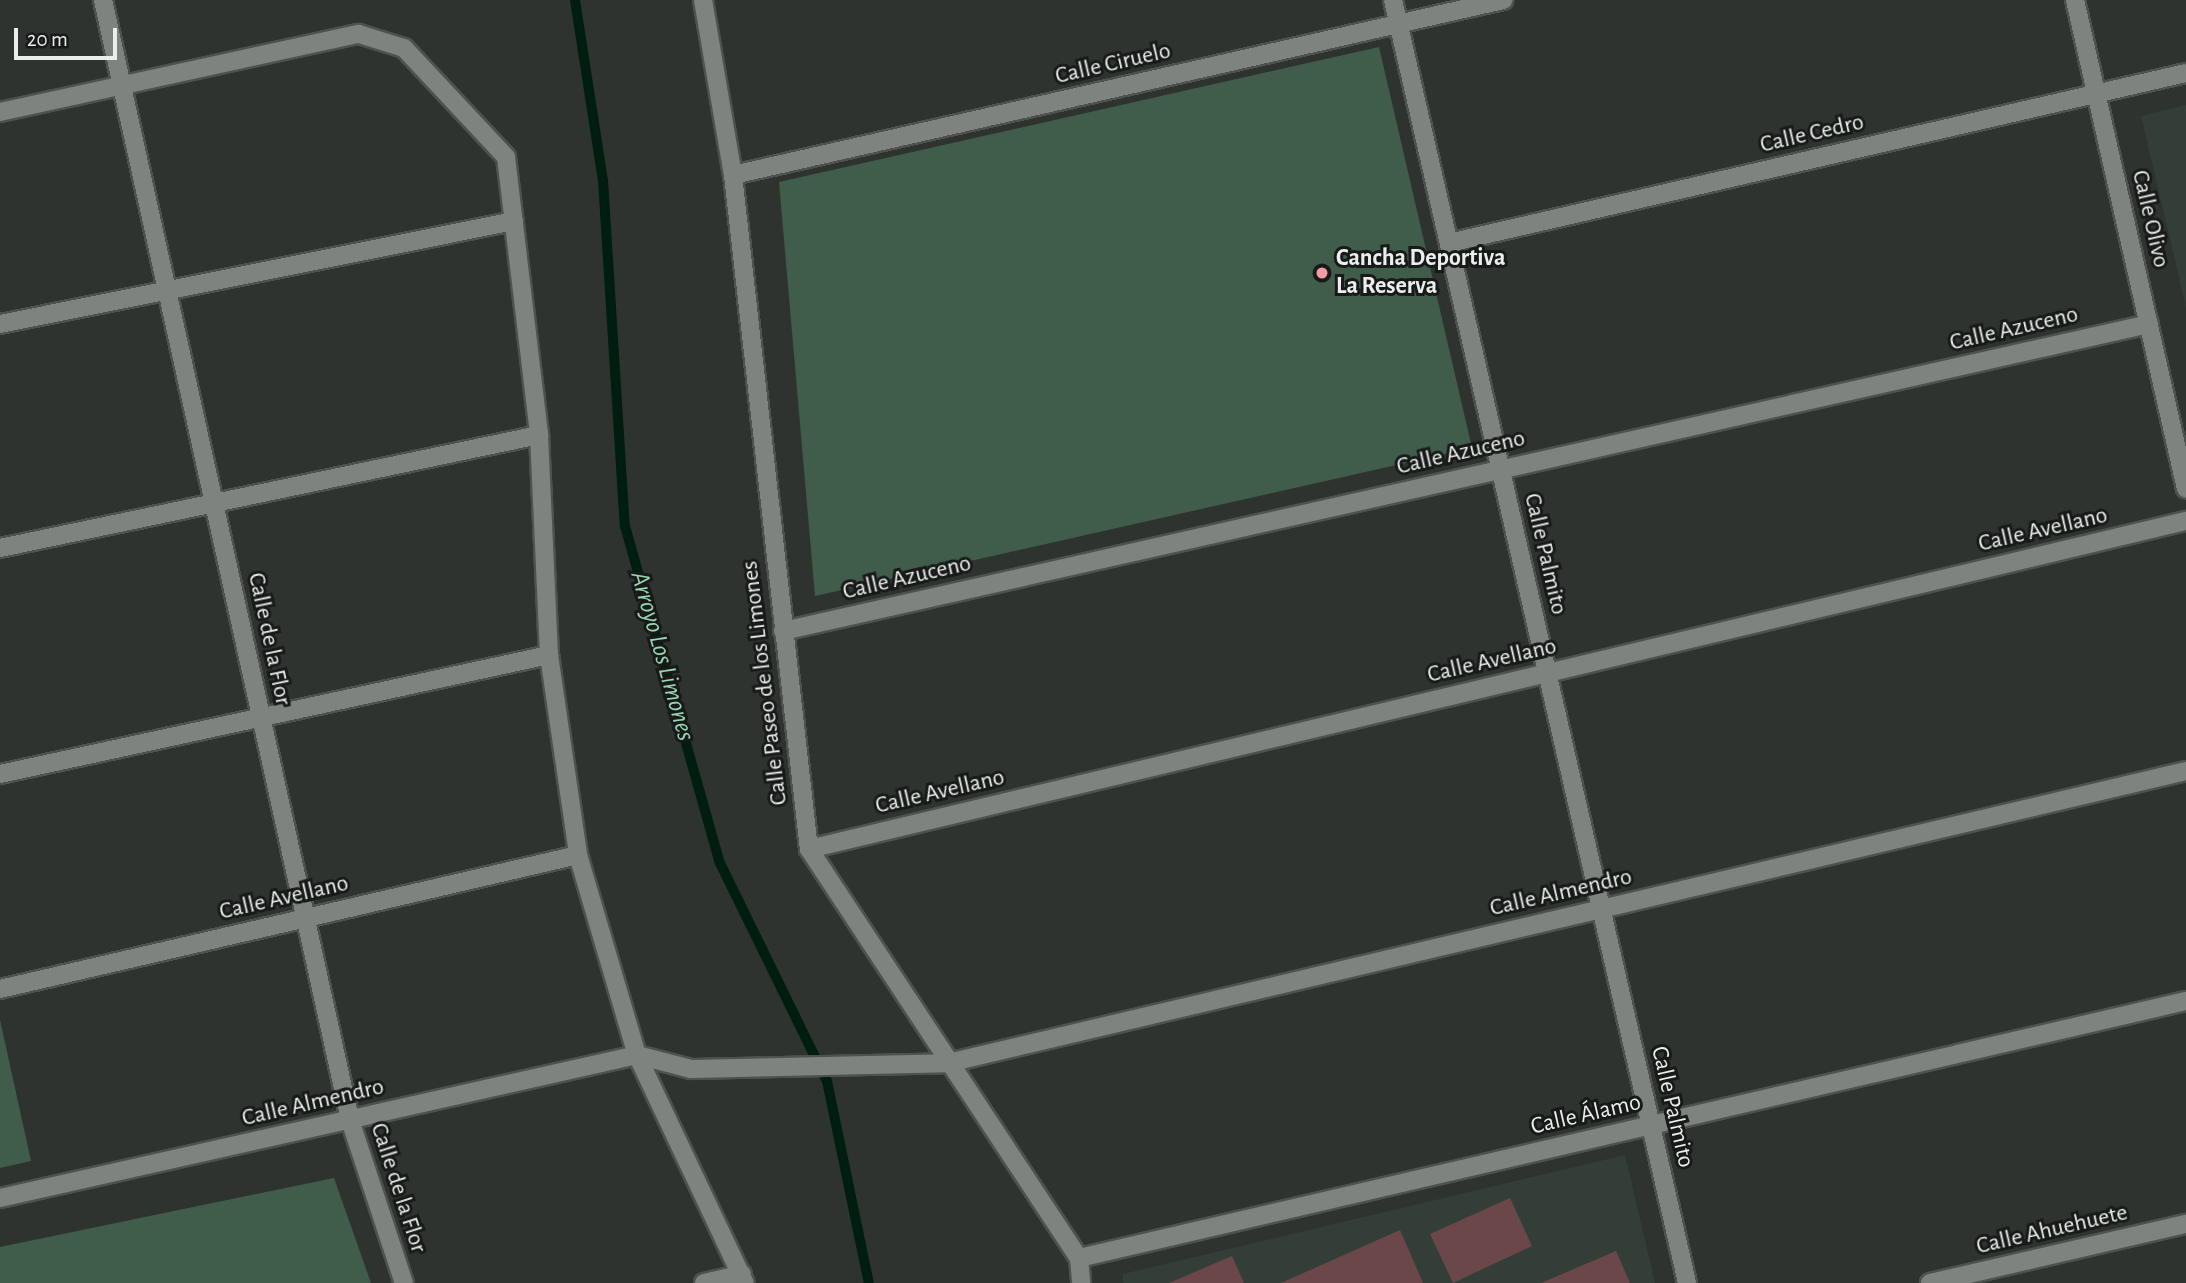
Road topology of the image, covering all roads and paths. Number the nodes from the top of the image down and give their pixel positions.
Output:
1 (103, 0) edge
2 (703, 0) edge
3 (1394, 0) edge
4 (1503, 0) edge
5 (2075, 0) edge
6 (1399, 24) junction
7 (2186, 73) edge
8 (121, 85) junction
9 (2096, 93) junction
10 (0, 112) edge
11 (733, 175) junction
12 (514, 221) junction
13 (1449, 243) junction
14 (166, 289) junction
15 (0, 324) edge
16 (2149, 324) junction
17 (539, 435) junction
18 (1501, 469) junction
19 (2186, 489) edge
20 (214, 504) junction
21 (2186, 521) edge
22 (0, 548) edge
23 (783, 631) junction
24 (549, 654) junction
25 (1547, 673) junction
26 (261, 718) junction
27 (2186, 771) edge
28 (0, 774) edge
29 (809, 849) junction
30 (578, 855) junction
31 (1601, 909) junction
32 (305, 918) junction
33 (0, 989) edge
34 (2186, 1000) edge
35 (637, 1055) junction
36 (948, 1063) junction
37 (350, 1120) junction
38 (1651, 1125) junction
39 (0, 1198) edge
40 (2186, 1224) edge
41 (1079, 1258) junction
42 (743, 1278) edge
43 (404, 1283) edge
44 (704, 1283) edge
45 (1081, 1283) edge
46 (1687, 1283) edge
47 (1930, 1283) edge

1 - 8 street, Calle de la Flor
2 - 11 street, Calle Paseo de los Limones
3 - 6 street, Calle Palmito
4 - 6 street, Calle Ciruelo
5 - 9 street, Calle Olivo
6 - 11 street, Calle Ciruelo
6 - 13 street, Calle Palmito
7 - 9 street, Calle Cedro
8 - 10 street
8 - 12 street
8 - 14 street, Calle de la Flor
9 - 13 street, Calle Cedro
9 - 16 street, Calle Olivo
11 - 23 street, Calle Paseo de los Limones
12 - 14 street
12 - 17 street
13 - 18 street, Calle Palmito
14 - 15 street
14 - 20 street, Calle de la Flor
16 - 18 street, Calle Azuceno
16 - 19 street, Calle Olivo
17 - 20 street
17 - 24 street
18 - 23 street, Calle Azuceno
18 - 25 street, Calle Palmito
20 - 22 street
20 - 26 street, Calle de la Flor
21 - 25 street, Calle Avellano
23 - 29 street, Calle Paseo de los Limones
24 - 26 street
24 - 30 street
25 - 29 street, Calle Avellano
25 - 31 street, Calle Palmito
26 - 28 street
26 - 32 street, Calle de la Flor
27 - 31 street, Calle Almendro
29 - 36 street, Calle Paseo de los Limones
30 - 32 street, Calle Avellano
30 - 35 street
31 - 36 street, Calle Almendro
31 - 38 street, Calle Palmito
32 - 33 street, Calle Avellano
32 - 37 street, Calle de la Flor
34 - 38 street, Calle Álamo
35 - 36 street, Calle Almendro
35 - 37 street, Calle Almendro
35 - 42 street
36 - 41 street, Calle Paseo de los Limones
37 - 39 street, Calle Almendro
37 - 43 street, Calle de la Flor
38 - 41 street, Calle Álamo
38 - 46 street, Calle Palmito
40 - 47 street, Calle Ahuehuete
41 - 45 street, Calle Paseo de los Limones
42 - 44 street

